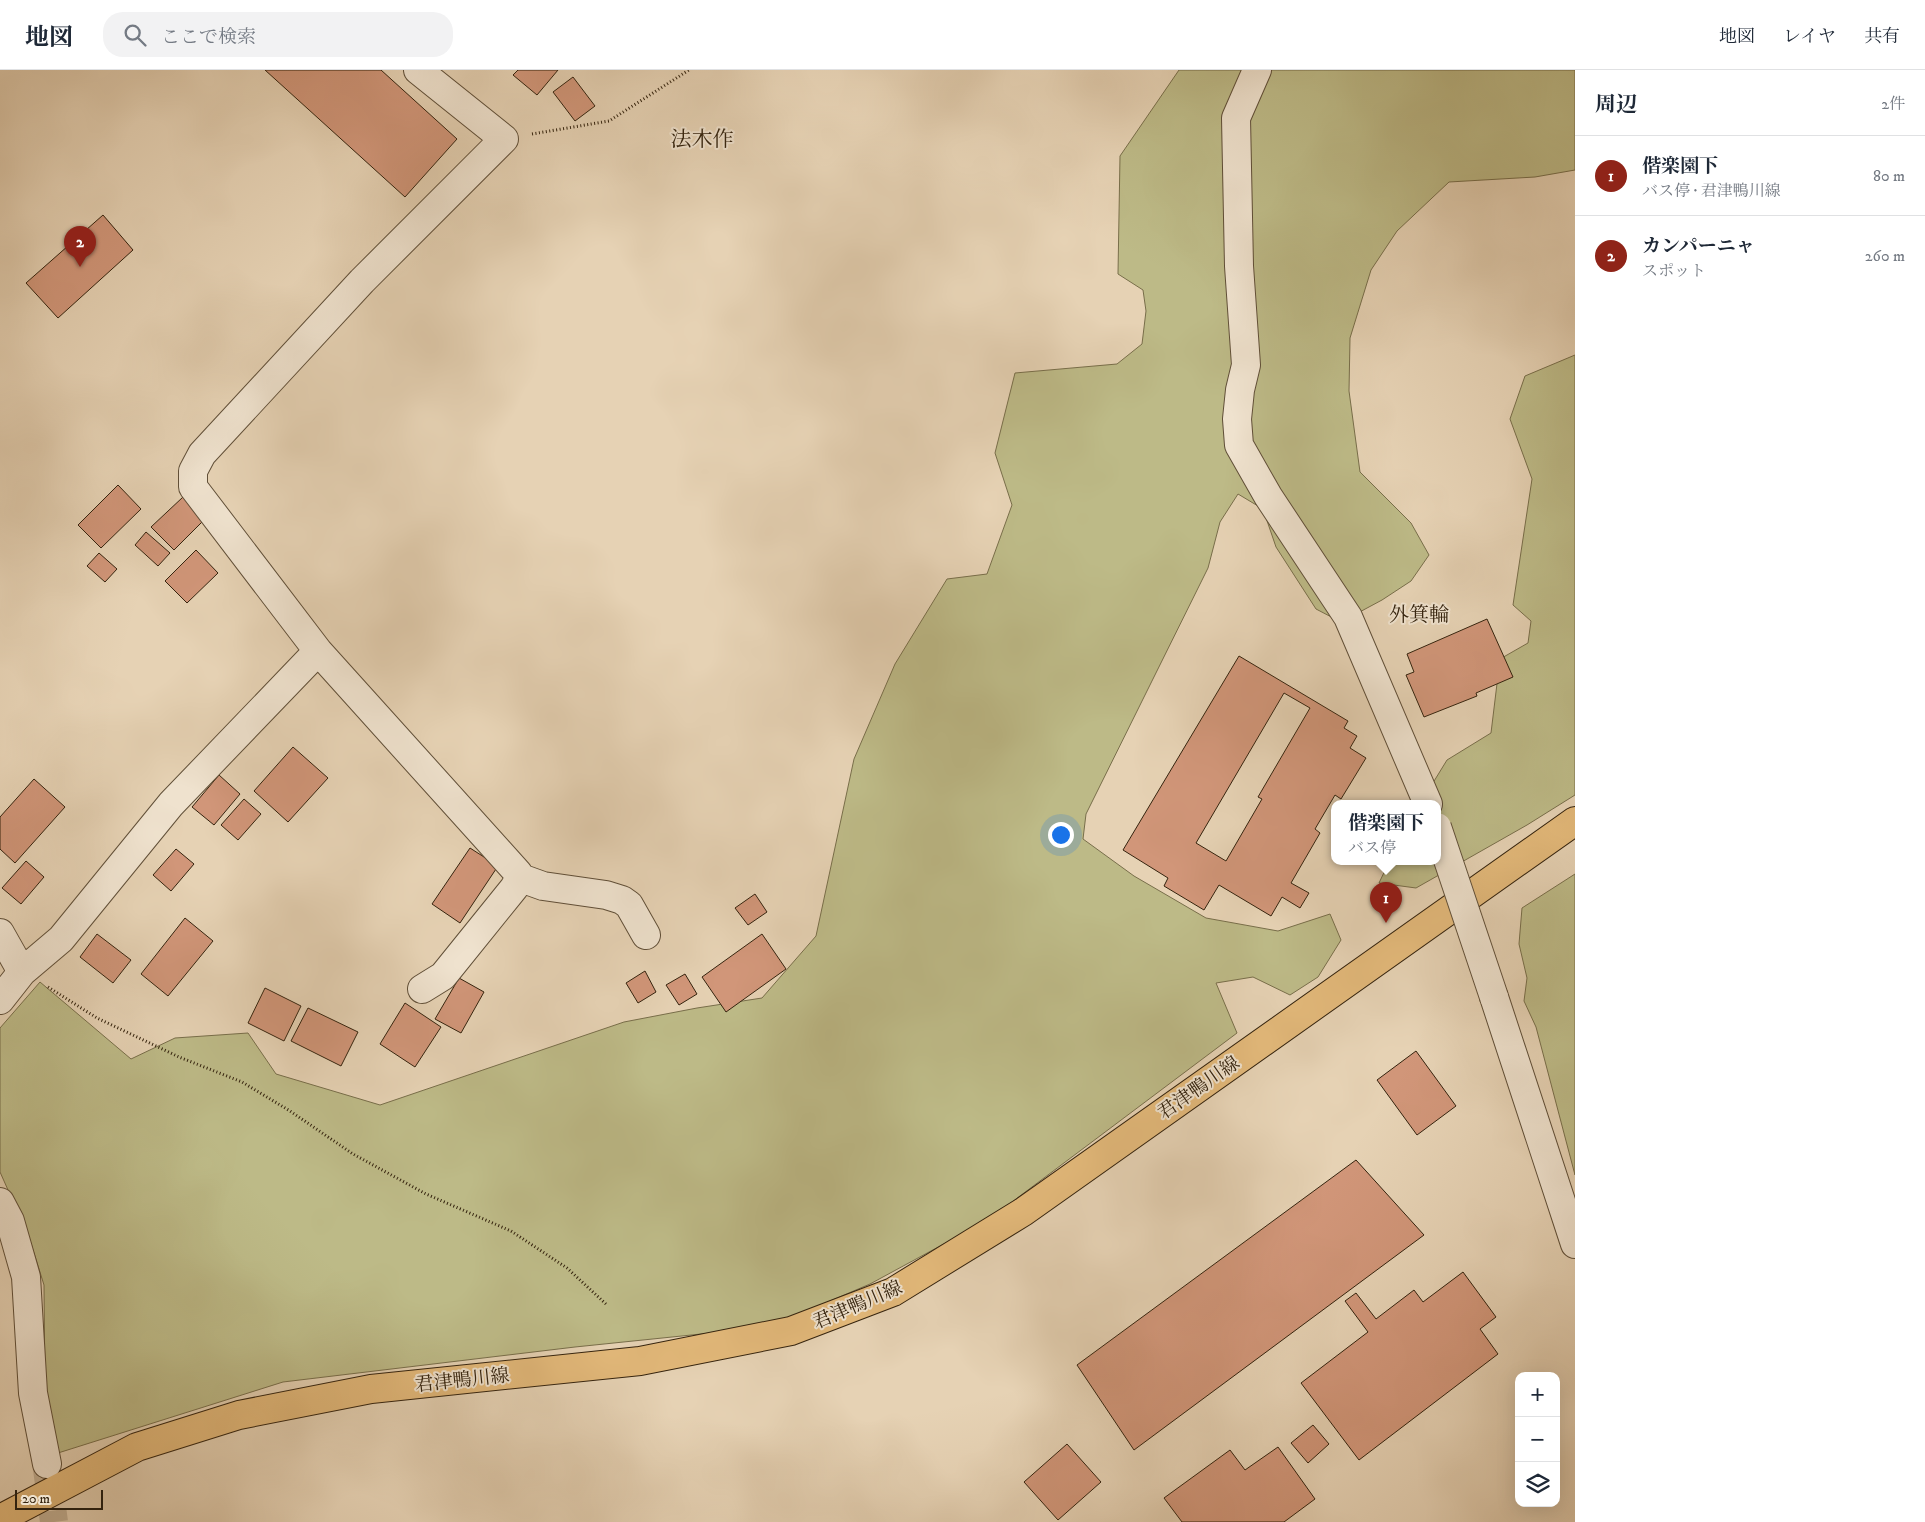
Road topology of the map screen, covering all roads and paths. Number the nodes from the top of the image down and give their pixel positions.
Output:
1 (418, 70) edge
2 (689, 70) edge
3 (1257, 70) edge
4 (504, 139) junction
5 (318, 651) junction
6 (1426, 800) edge
7 (1575, 821) edge
8 (1441, 839) edge
9 (518, 877) junction
10 (0, 933) edge
11 (646, 935) dead end
12 (22, 972) junction
13 (422, 989) dead end
14 (0, 1000) edge
15 (0, 1202) edge
16 (1575, 1244) edge
17 (607, 1305) dead end
18 (47, 1464) tunnel mouth
19 (50, 1493) junction
20 (0, 1519) edge
21 (17, 1522) edge

1 - 4 street
2 - 4 path
3 - 6 street
4 - 5 street
5 - 9 street
5 - 12 street
7 - 19 main road, 君津鴨川線
8 - 16 street, bridge
9 - 11 street
9 - 13 street
10 - 12 street
12 - 14 street
12 - 17 path
15 - 18 street
19 - 20 main road, 君津鴨川線
19 - 21 main road, 君津鴨川線

